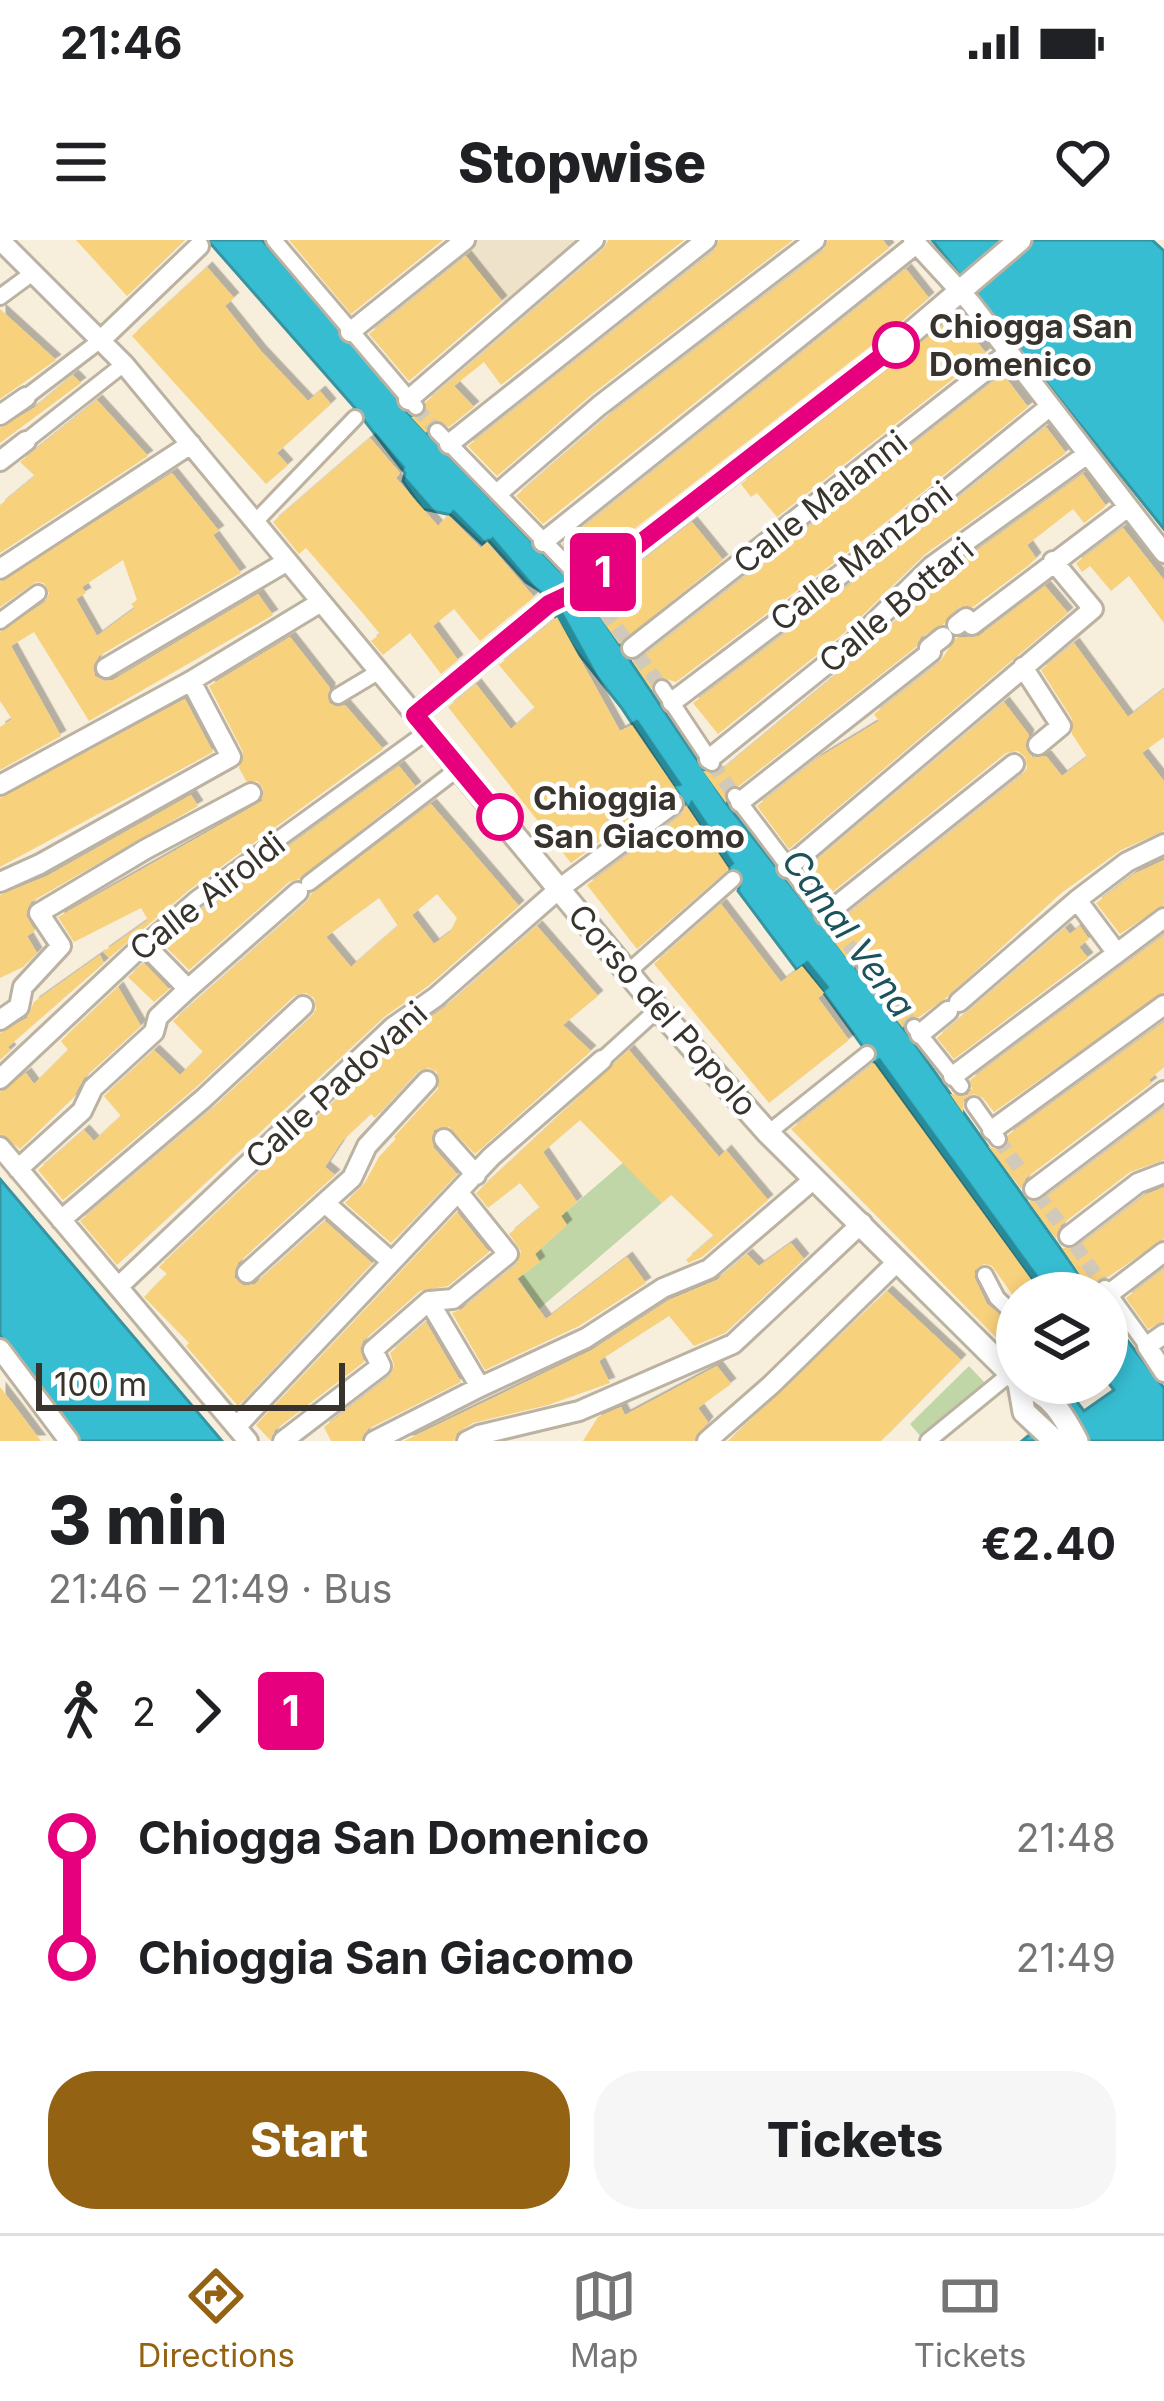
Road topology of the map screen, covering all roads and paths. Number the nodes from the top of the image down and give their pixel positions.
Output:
1 (274, 240) edge
2 (465, 240) edge
3 (594, 240) edge
4 (706, 240) edge
5 (815, 240) edge
6 (1020, 240) edge
7 (914, 242) edge
8 (2, 245) edge
9 (199, 246) dead end
10 (34, 272) junction
11 (963, 287) junction
12 (0, 297) edge
13 (350, 332) junction
14 (102, 339) junction
15 (1007, 354) junction
16 (124, 364) junction
17 (26, 397) joint
18 (412, 403) joint
19 (1048, 408) junction
20 (0, 415) edge
21 (355, 418) dead end
22 (443, 438) joint
23 (26, 442) joint
24 (190, 444) junction
25 (1086, 455) junction
26 (0, 461) edge
27 (499, 493) junction
28 (1128, 507) junction
29 (255, 522) junction
30 (543, 542) junction
31 (1164, 553) edge
32 (1053, 561) junction
33 (286, 562) junction
34 (0, 569) edge
35 (580, 583) junction
36 (38, 593) dead end
37 (321, 602) junction
38 (0, 621) edge
39 (632, 648) dead end
40 (1023, 667) junction
41 (106, 668) dead end
42 (378, 672) junction
43 (191, 681) junction
44 (667, 695) joint
45 (338, 696) dead end
46 (421, 723) junction
47 (1038, 745) dead end
48 (710, 761) joint
49 (1014, 764) dead end
50 (459, 767) junction
51 (0, 785) edge
52 (251, 793) dead end
53 (738, 799) joint
54 (673, 804) dead end
55 (1164, 844) edge
56 (787, 868) junction
57 (733, 879) dead end
58 (0, 882) edge
59 (304, 887) joint
60 (560, 890) junction
61 (1077, 900) junction
62 (1164, 918) edge
63 (830, 922) joint
64 (145, 944) junction
65 (1116, 952) junction
66 (865, 965) tunnel mouth
67 (628, 972) junction
68 (879, 987) tunnel mouth
69 (188, 989) junction
70 (1164, 1005) edge
71 (303, 1006) dead end
72 (658, 1009) junction
73 (0, 1021) edge
74 (917, 1031) joint
75 (867, 1054) dead end
76 (602, 1060) joint
77 (0, 1079) edge
78 (427, 1081) dead end
79 (957, 1081) joint
80 (1164, 1091) edge
81 (974, 1105) dead end
82 (768, 1133) junction
83 (995, 1134) joint
84 (444, 1139) dead end
85 (0, 1148) edge
86 (18, 1169) junction
87 (1164, 1173) edge
88 (476, 1175) junction
89 (814, 1179) junction
90 (1031, 1186) dead end
91 (459, 1193) junction
92 (326, 1204) junction
93 (61, 1220) junction
94 (862, 1223) junction
95 (1069, 1236) dead end
96 (1164, 1252) edge
97 (898, 1261) junction
98 (392, 1262) junction
99 (248, 1273) dead end
100 (985, 1276) dead end
101 (1128, 1277) edge
102 (118, 1287) junction
103 (996, 1296) edge
104 (429, 1301) junction
105 (1128, 1320) edge
106 (1164, 1334) edge
107 (1147, 1346) junction
108 (0, 1349) edge
109 (996, 1359) edge
110 (1164, 1372) edge
111 (480, 1387) junction
112 (996, 1394) edge
113 (1022, 1404) edge
114 (1054, 1404) edge
115 (242, 1434) edge
116 (67, 1440) edge
117 (283, 1441) edge
118 (374, 1441) edge
119 (467, 1441) edge
120 (707, 1441) edge
121 (928, 1441) edge
122 (1054, 1441) edge
123 (1077, 1441) edge

1 - 13 street
2 - 13 street
3 - 18 street
4 - 22 street
5 - 27 street
6 - 11 street
7 - 11 street
7 - 30 street
8 - 10 street, Corso del Popolo
9 - 14 street
10 - 12 street
10 - 14 street, Corso del Popolo
11 - 15 street
11 - 35 street
13 - 18 street
14 - 16 street, Corso del Popolo
14 - 17 street
15 - 19 street
15 - 39 street, Calle Malanni
16 - 23 street
16 - 24 street, Corso del Popolo
17 - 20 street
19 - 25 street
19 - 44 street, Calle Manzoni
21 - 29 street
22 - 27 street
23 - 26 street
24 - 29 street, Corso del Popolo
24 - 34 street
25 - 28 street
25 - 48 street, Calle Bottari
27 - 30 street
28 - 31 street
28 - 32 street
29 - 33 street, Corso del Popolo
30 - 35 street
32 - 40 street
32 - 53 street
33 - 37 street, Corso del Popolo
33 - 41 street
35 - 46 street
36 - 38 street
37 - 42 street, Corso del Popolo
37 - 43 street
40 - 47 street
40 - 56 street
42 - 45 street
42 - 46 street, Corso del Popolo
43 - 51 street
43 - 58 street
44 - 48 street
46 - 50 street, Corso del Popolo
46 - 64 street, Calle Airoldi
49 - 63 street
50 - 59 street
50 - 60 street, Corso del Popolo
52 - 73 street
53 - 56 street
54 - 60 street, Calle Padovani
55 - 61 street
56 - 63 street
57 - 67 street
59 - 69 street
60 - 67 street, Corso del Popolo
60 - 102 street, Calle Padovani
61 - 65 street
61 - 74 street
62 - 65 street
64 - 69 street
64 - 77 street, Calle Airoldi
65 - 79 street
66 - 68 street
67 - 72 street, Corso del Popolo
69 - 86 street
70 - 83 street
71 - 93 street
72 - 76 street
72 - 82 street, Corso del Popolo
74 - 79 street
75 - 82 street
76 - 88 street
78 - 92 street
80 - 90 street
81 - 83 street
82 - 89 street, Corso del Popolo
84 - 88 street
85 - 86 street
86 - 93 street
87 - 95 street
88 - 91 street
89 - 94 street, Corso del Popolo
89 - 111 street
91 - 98 street
91 - 104 street
92 - 98 street
92 - 99 street
93 - 102 street
94 - 97 street, Corso del Popolo
94 - 119 street
96 - 101 street
97 - 109 street, Corso del Popolo
97 - 120 street
98 - 115 street
100 - 103 street
102 - 115 street
104 - 111 street
104 - 117 street
105 - 107 street
106 - 107 street
107 - 110 street
108 - 116 street
111 - 118 street
112 - 121 street
113 - 122 street, Corso del Popolo
114 - 123 street, Corso del Popolo

